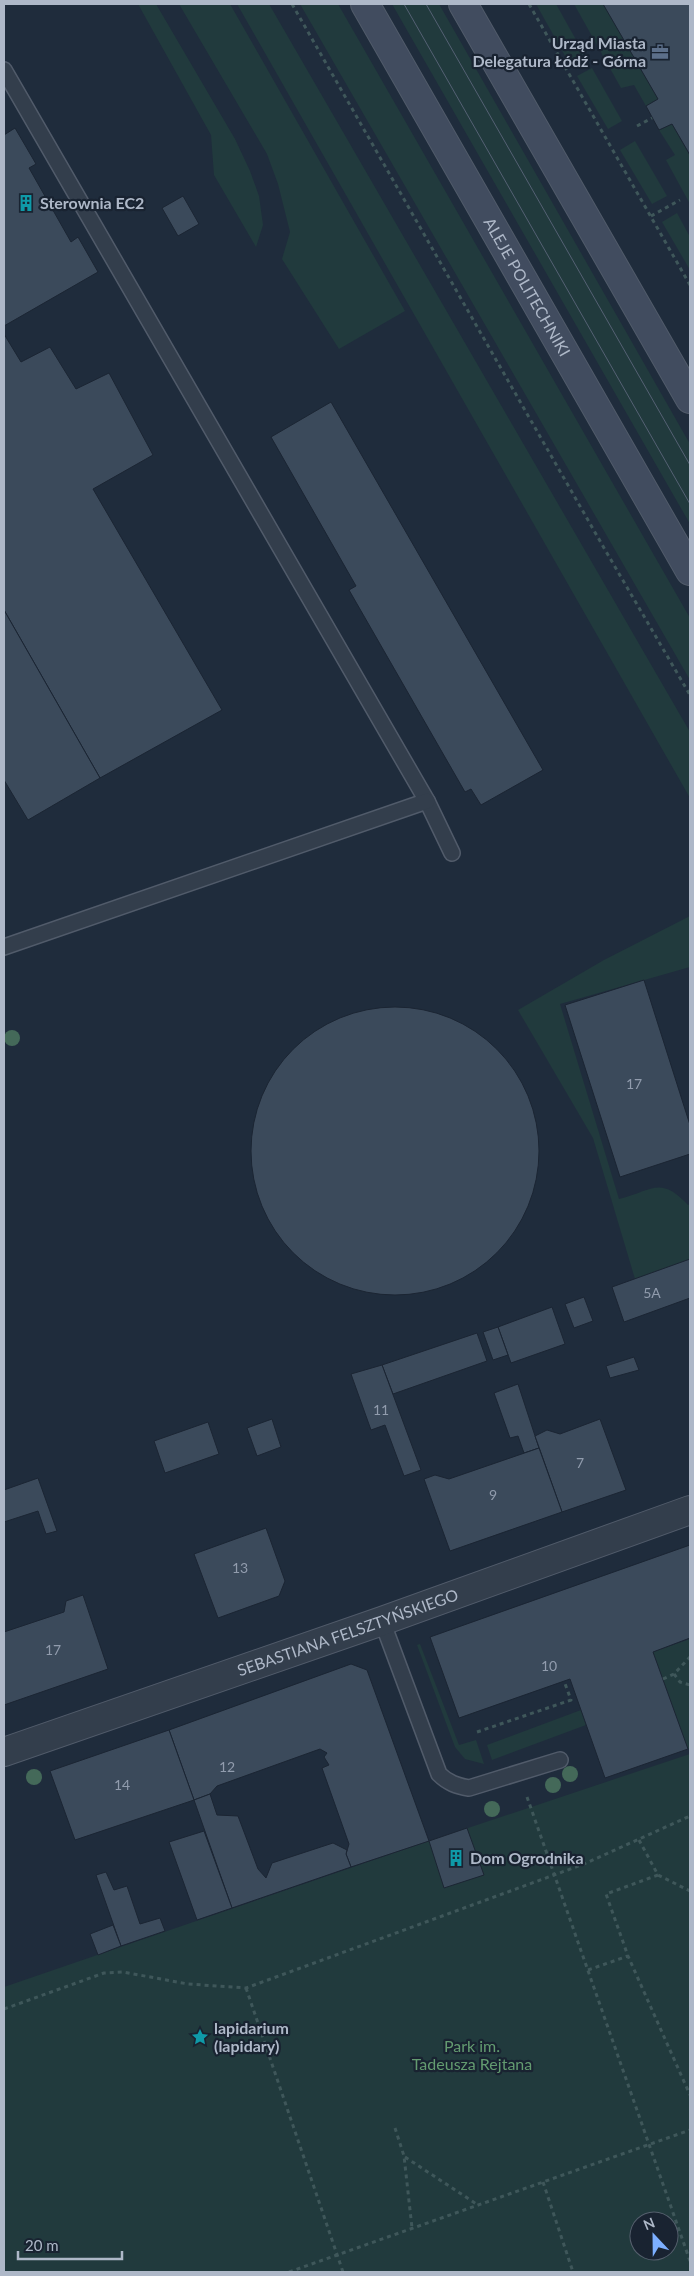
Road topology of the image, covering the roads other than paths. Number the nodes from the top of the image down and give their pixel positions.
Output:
1 (365, 4) edge
2 (463, 4) edge
3 (4, 70) edge
4 (690, 399) edge
5 (690, 571) edge
6 (428, 801) junction
7 (452, 853) dead end
8 (4, 946) edge
9 (690, 1510) edge
10 (382, 1621) junction
11 (4, 1752) edge
12 (560, 1760) dead end

1 - 5 main road, ALEJE POLITECHNIKI
2 - 4 main road
3 - 6 lane
6 - 7 lane
6 - 8 lane
9 - 10 street, SEBASTIANA FELSZTYŃSKIEGO
10 - 11 street, SEBASTIANA FELSZTYŃSKIEGO
10 - 12 lane

